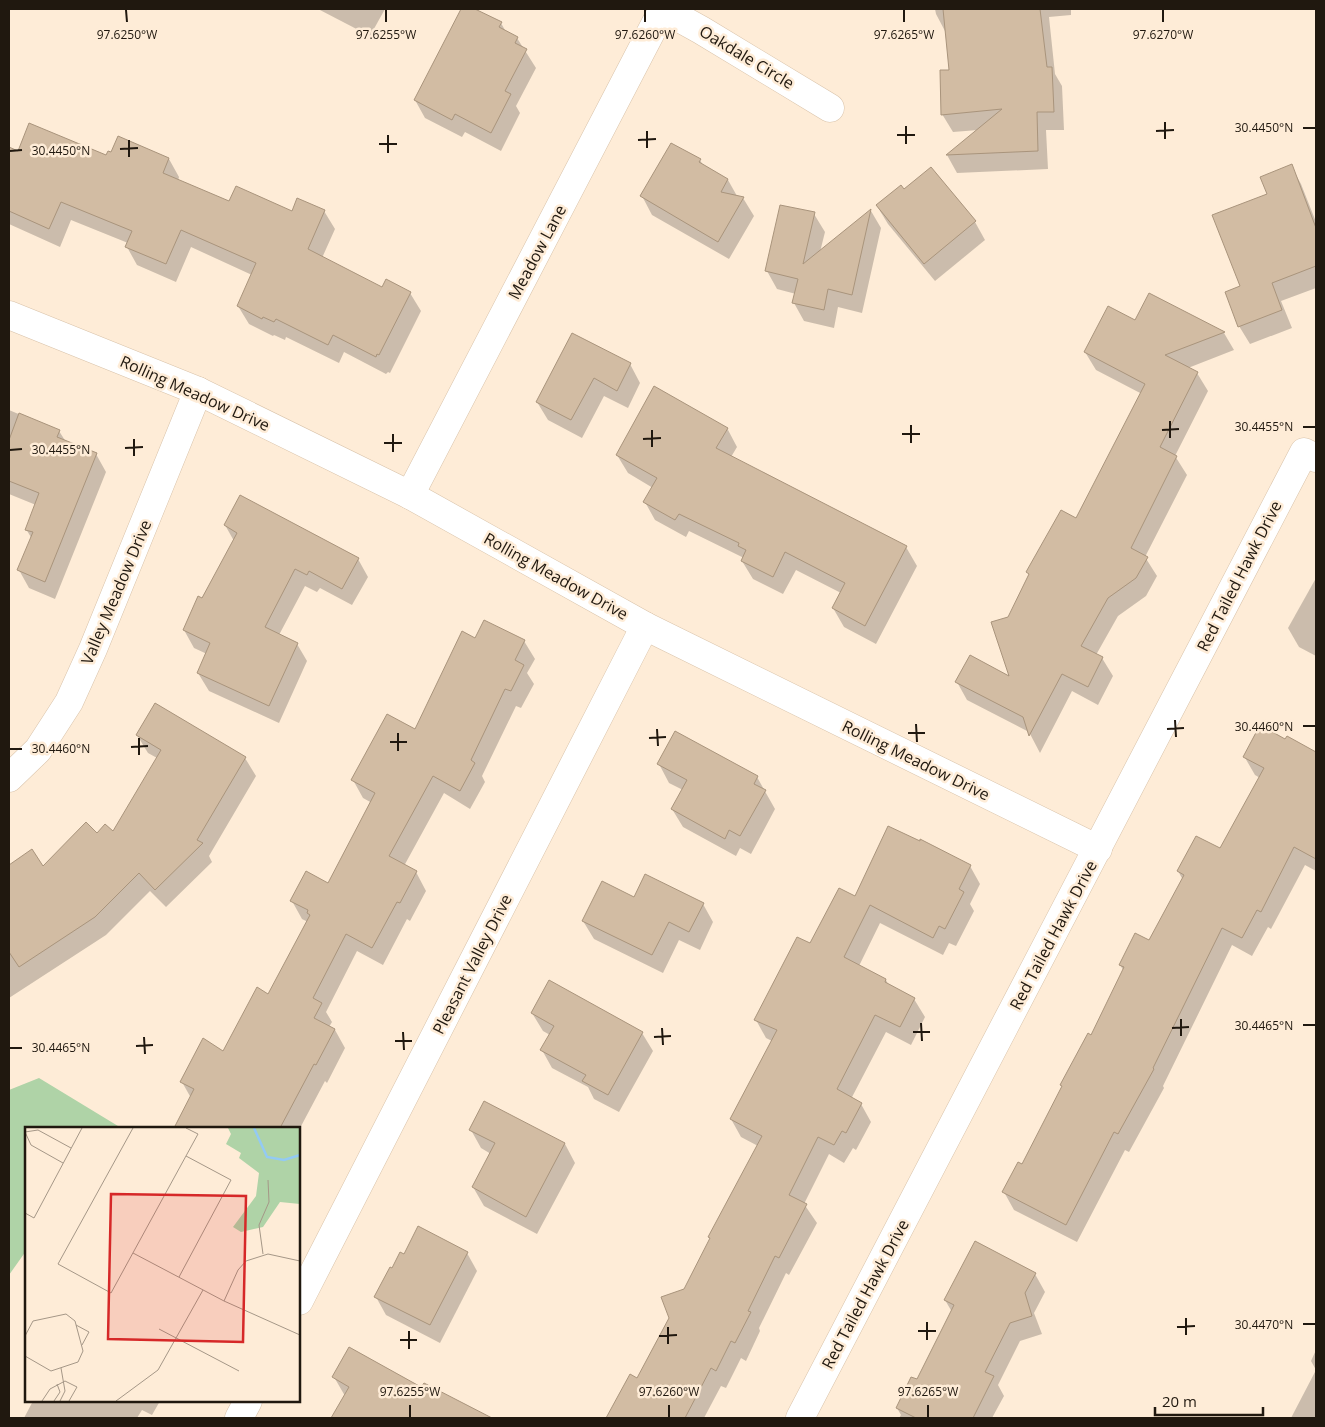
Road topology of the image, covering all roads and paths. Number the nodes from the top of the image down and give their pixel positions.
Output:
1 (663, 9) edge
2 (830, 108) dead end
3 (9, 315) edge
4 (198, 391) junction
5 (1310, 455) edge
6 (410, 495) junction
7 (645, 626) junction
8 (9, 778) edge
9 (1098, 849) junction
10 (300, 1299) edge
11 (247, 1402) edge
12 (239, 1418) edge
13 (800, 1418) edge

1 - 2 street, Oakdale Circle
1 - 6 street, Meadow Lane
3 - 4 street, Rolling Meadow Drive
4 - 6 street, Rolling Meadow Drive
4 - 8 street, Valley Meadow Drive
5 - 9 street, Red Tailed Hawk Drive
6 - 7 street, Rolling Meadow Drive
7 - 9 street, Rolling Meadow Drive
7 - 10 street, Pleasant Valley Drive
9 - 13 street, Red Tailed Hawk Drive
11 - 12 street

